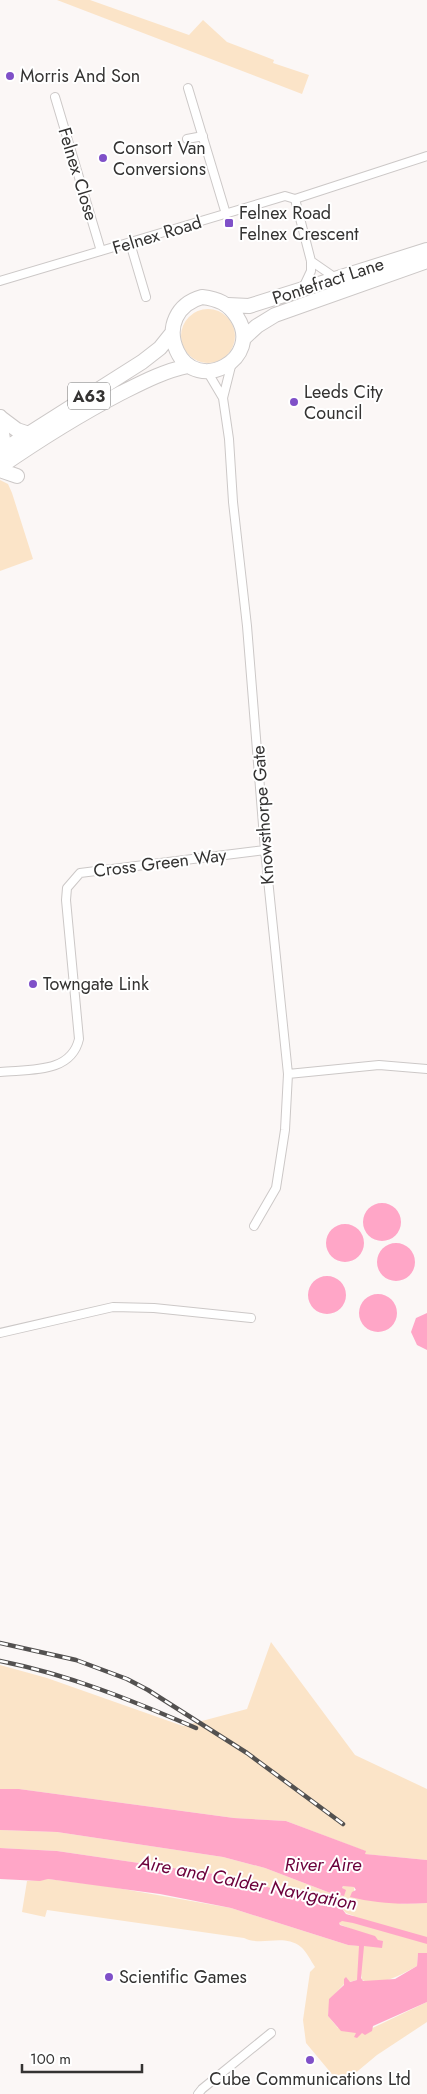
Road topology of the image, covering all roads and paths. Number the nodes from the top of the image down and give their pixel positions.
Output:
1 (188, 88) dead end
2 (55, 97) dead end
3 (203, 136) junction
4 (187, 139) dead end
5 (427, 156) edge
6 (295, 199) junction
7 (226, 214) junction
8 (130, 243) junction
9 (427, 250) edge
10 (101, 251) junction
11 (311, 260) junction
12 (427, 262) edge
13 (337, 279) junction
14 (0, 281) edge
15 (302, 290) junction
16 (146, 297) dead end
17 (228, 306) junction
18 (172, 333) junction
19 (244, 338) junction
20 (233, 361) junction
21 (188, 366) junction
22 (207, 371) junction
23 (223, 398) junction
24 (1, 415) edge
25 (28, 434) junction
26 (0, 452) edge
27 (0, 468) edge
28 (17, 476) dead end
29 (265, 850) junction
30 (427, 1069) edge
31 (0, 1072) edge
32 (288, 1074) junction
33 (254, 1226) dead end
34 (251, 1318) dead end
35 (0, 1333) edge
36 (271, 2033) dead end
37 (198, 2094) edge

1 - 3 street
2 - 10 street, Felnex Close
3 - 4 street
3 - 7 street
5 - 6 street, Felnex Road
6 - 7 street, Felnex Road
6 - 11 street
7 - 8 street, Felnex Road
8 - 10 street, Felnex Road
8 - 16 street
9 - 13 highway, Pontefract Lane / A63
10 - 14 street, Felnex Road
11 - 13 street
11 - 15 street
12 - 19 highway, Pontefract Lane
13 - 15 highway, Pontefract Lane / A63
15 - 17 highway, Pontefract Lane / A63
17 - 18 highway, A63
17 - 19 highway
18 - 21 highway
18 - 25 highway, A63
19 - 20 highway
20 - 22 highway
20 - 23 street, Knowsthorpe Gate
21 - 22 highway
21 - 27 highway, A63
22 - 23 street, Knowsthorpe Gate
23 - 29 street, Knowsthorpe Gate
24 - 25 highway
24 - 26 street
25 - 26 highway, A63
27 - 28 highway
29 - 31 street, Cross Green Way
29 - 32 street, Knowsthorpe Gate
30 - 32 street
32 - 33 street, Knowsthorpe Gate
34 - 35 street
36 - 37 street

